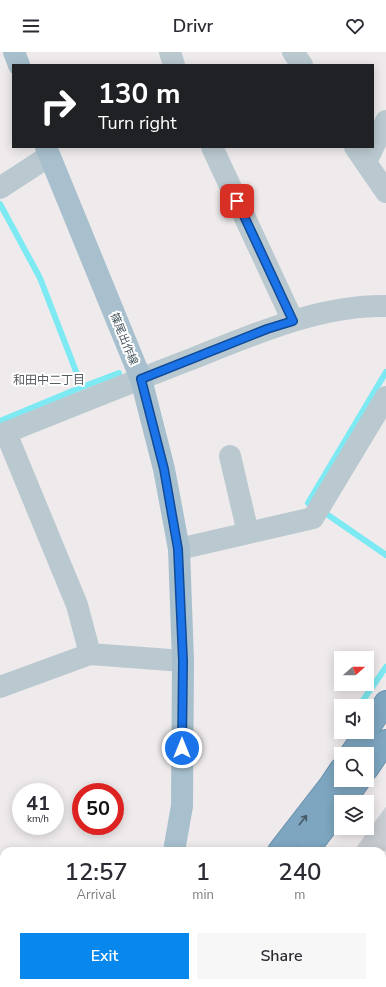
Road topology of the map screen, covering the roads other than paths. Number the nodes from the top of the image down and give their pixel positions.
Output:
1 (14, 52) edge
2 (170, 52) edge
3 (294, 52) edge
4 (19, 64) edge
5 (174, 64) edge
6 (301, 64) edge
7 (386, 121) edge
8 (374, 137) edge
9 (212, 148) edge
10 (47, 151) edge
11 (361, 155) edge
12 (0, 188) edge
13 (386, 192) edge
14 (386, 306) edge
15 (293, 321) junction
16 (141, 379) junction
17 (386, 397) edge
18 (3, 434) edge
19 (230, 456) dead end
20 (248, 533) junction
21 (178, 549) junction
22 (90, 654) junction
23 (183, 661) junction
24 (0, 687) edge
25 (386, 702) edge
26 (374, 719) edge
27 (386, 741) edge
28 (374, 759) edge
29 (334, 780) edge
30 (334, 815) edge
31 (175, 847) edge
32 (282, 847) edge
33 (310, 847) edge

1 - 4 main road
2 - 5 street
3 - 6 street
7 - 8 street
9 - 15 street
10 - 12 street
10 - 16 main road, 篠尾出作線
11 - 13 street
14 - 15 street
15 - 16 street
16 - 18 street
16 - 21 main road, 篠尾出作線
17 - 20 street
18 - 22 street
19 - 20 street
20 - 21 street
21 - 23 main road, 篠尾出作線
22 - 23 street
22 - 24 street
23 - 31 main road, 篠尾出作線
25 - 26 highway
27 - 28 highway
32 -> 29 highway
30 - 33 highway

